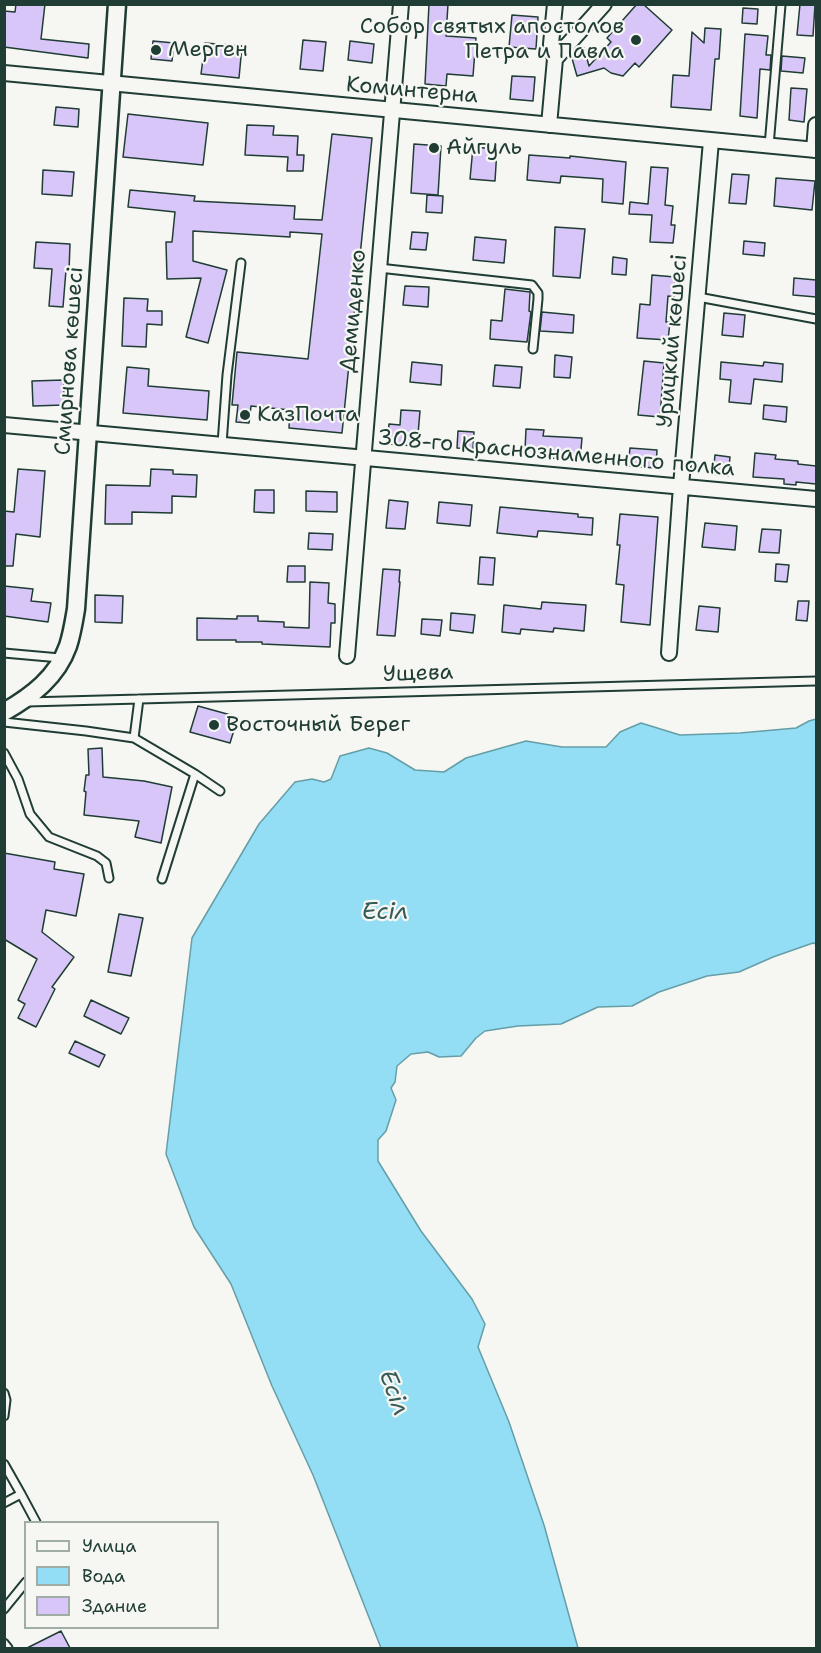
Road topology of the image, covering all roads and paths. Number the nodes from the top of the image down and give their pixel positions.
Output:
1 (117, 4) edge
2 (401, 4) edge
3 (555, 4) edge
4 (604, 4) edge
5 (781, 5) edge
6 (555, 59) junction
7 (4, 73) edge
8 (112, 83) junction
9 (392, 110) junction
10 (549, 125) junction
11 (816, 125) edge
12 (711, 141) junction
13 (768, 146) junction
14 (815, 150) edge
15 (241, 263) dead end
16 (379, 268) junction
17 (698, 297) junction
18 (816, 319) edge
19 (533, 349) dead end
20 (4, 425) edge
21 (88, 433) junction
22 (222, 444) junction
23 (363, 458) junction
24 (681, 486) junction
25 (816, 498) edge
26 (4, 653) edge
27 (669, 653) dead end
28 (347, 656) dead end
29 (62, 659) junction
30 (816, 681) edge
31 (139, 699) junction
32 (21, 702) junction
33 (4, 712) edge
34 (4, 722) edge
35 (134, 738) junction
36 (4, 753) edge
37 (195, 774) junction
38 (220, 791) dead end
39 (109, 878) dead end
40 (162, 879) dead end
41 (4, 1393) edge
42 (4, 1416) edge
43 (4, 1464) edge
44 (21, 1494) junction
45 (4, 1503) edge
46 (35, 1521) edge
47 (24, 1584) edge
48 (4, 1609) edge
49 (4, 1642) edge
50 (8, 1648) edge

1 - 8 street, Смирнова көшесі
2 - 9 street, Демиденко
3 - 6 street
4 - 6 street
5 - 13 lane
6 - 10 street
7 - 8 street, Коминтерна
8 - 9 street, Коминтерна
8 - 21 street, Смирнова көшесі
9 - 10 street, Коминтерна
9 - 16 street, Демиденко
10 - 12 street, Коминтерна
11 - 14 street
12 - 13 street, Коминтерна
12 - 17 street, Урицкий көшесі
13 - 14 street, Коминтерна
15 - 22 lane
16 - 19 lane
16 - 23 street, Демиденко
17 - 18 lane
17 - 24 street, Урицкий көшесі
20 - 21 street, 308-го Краснознаменного полка
21 - 22 street, 308-го Краснознаменного полка
21 - 29 street, Смирнова көшесі
22 - 23 street, 308-го Краснознаменного полка
23 - 24 street, 308-го Краснознаменного полка
23 - 28 street, Демиденко
24 - 25 street, 308-го Краснознаменного полка
24 - 27 street, Урицкий көшесі
26 - 29 lane
29 - 32 street, Смирнова көшесі
30 - 31 lane, Ущева
31 - 32 lane, Ущева
31 - 35 lane
32 - 33 street, Смирнова көшесі
34 - 35 lane
35 - 37 lane
36 - 39 lane
37 - 38 lane
37 - 40 lane
41 - 42 lane
43 - 44 lane
44 - 45 lane
44 - 46 lane
47 - 48 lane
49 - 50 lane

